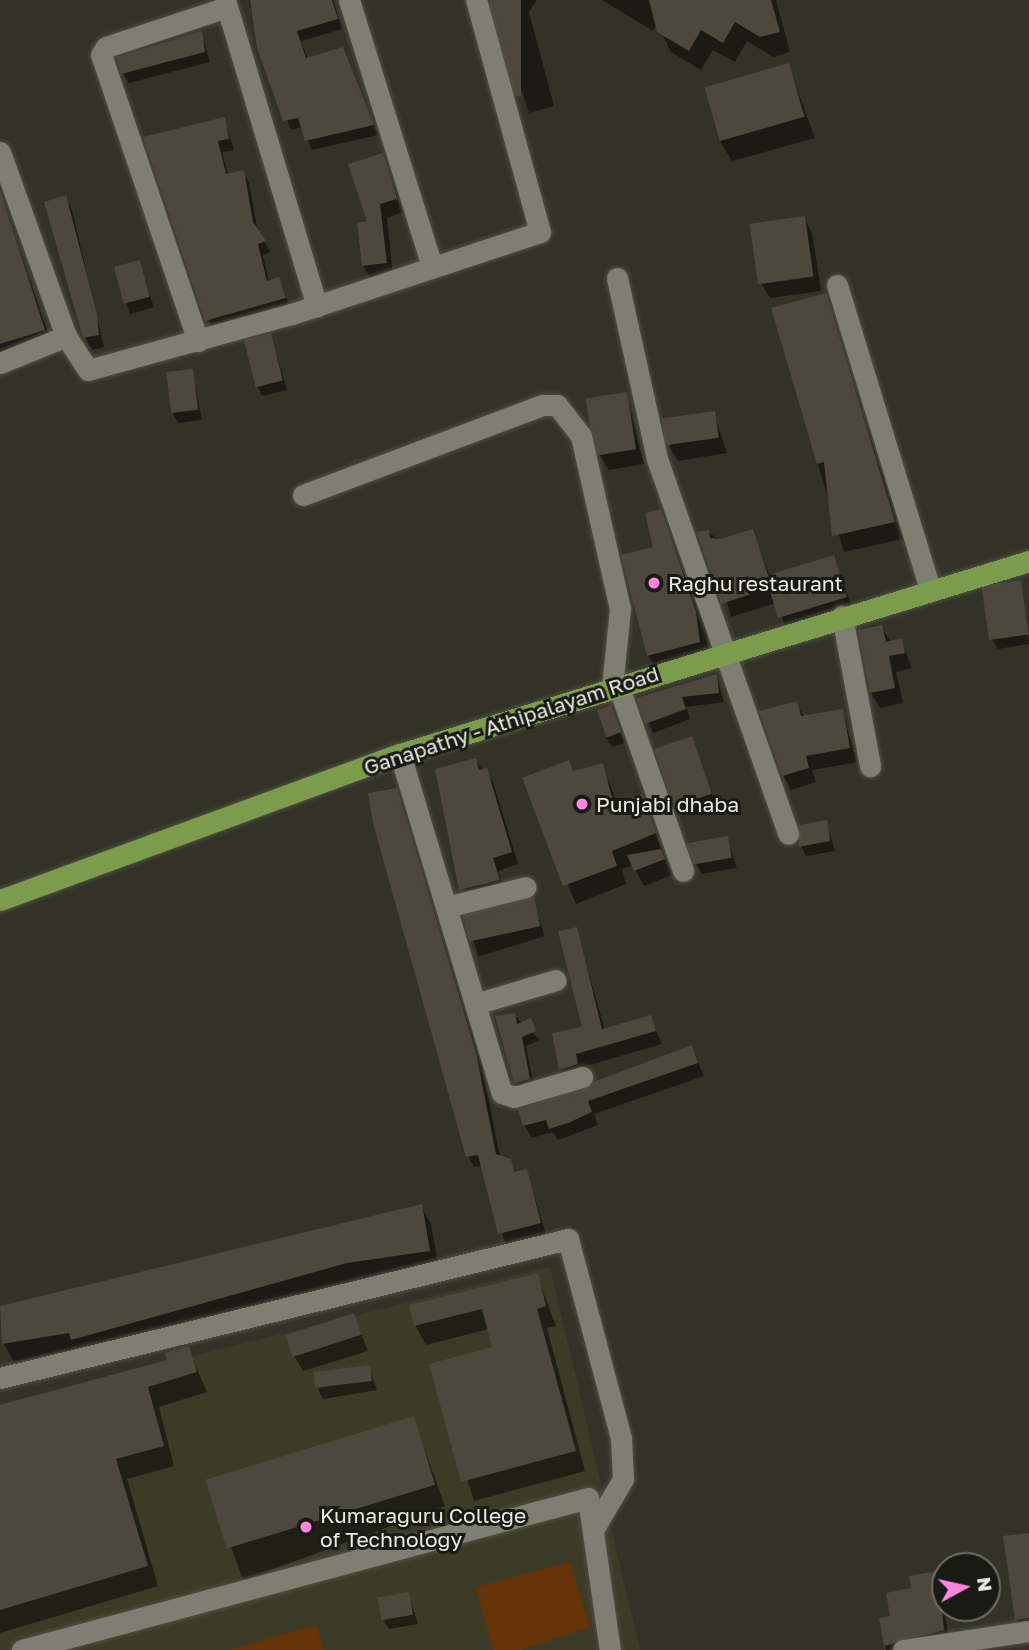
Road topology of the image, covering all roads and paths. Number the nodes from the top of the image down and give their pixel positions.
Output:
1 (349, 0) edge
2 (475, 0) edge
3 (226, 3) edge
4 (0, 152) edge
5 (432, 267) junction
6 (617, 278) dead end
7 (837, 285) dead end
8 (317, 306) junction
9 (66, 336) junction
10 (198, 341) junction
11 (0, 363) edge
12 (303, 495) dead end
13 (1029, 561) edge
14 (930, 590) junction
15 (842, 616) junction
16 (720, 652) junction
17 (615, 686) junction
18 (400, 754) junction
19 (870, 766) dead end
20 (788, 834) dead end
21 (683, 871) dead end
22 (526, 887) dead end
23 (0, 900) edge
24 (446, 907) junction
25 (556, 980) dead end
26 (475, 1003) junction
27 (582, 1077) dead end
28 (0, 1378) edge
29 (588, 1499) junction
30 (611, 1500) junction
31 (593, 1530) junction
32 (1029, 1631) edge
33 (914, 1649) edge
34 (22, 1650) edge
35 (610, 1650) edge

1 - 5 street
2 - 5 street
3 - 8 street
3 - 10 street
4 - 9 street
5 - 8 street
6 - 16 street
7 - 14 street
8 - 10 street
9 - 10 street
9 - 11 street
12 - 17 street
13 - 14 main road, Ganapathy - Athipalayam Road
14 - 15 main road, Ganapathy - Athipalayam Road
15 - 16 main road, Ganapathy - Athipalayam Road
15 - 19 street
16 - 17 main road, Ganapathy - Athipalayam Road
16 - 20 street
17 - 18 main road, Ganapathy - Athipalayam Road
17 - 21 street
18 - 23 main road, Ganapathy - Athipalayam Road
18 - 24 street
22 - 24 street
24 - 26 street
25 - 26 street
26 - 27 street
28 - 30 street
29 - 30 street
29 - 31 street
29 - 34 street
30 - 31 street
31 - 35 street
32 - 33 street

